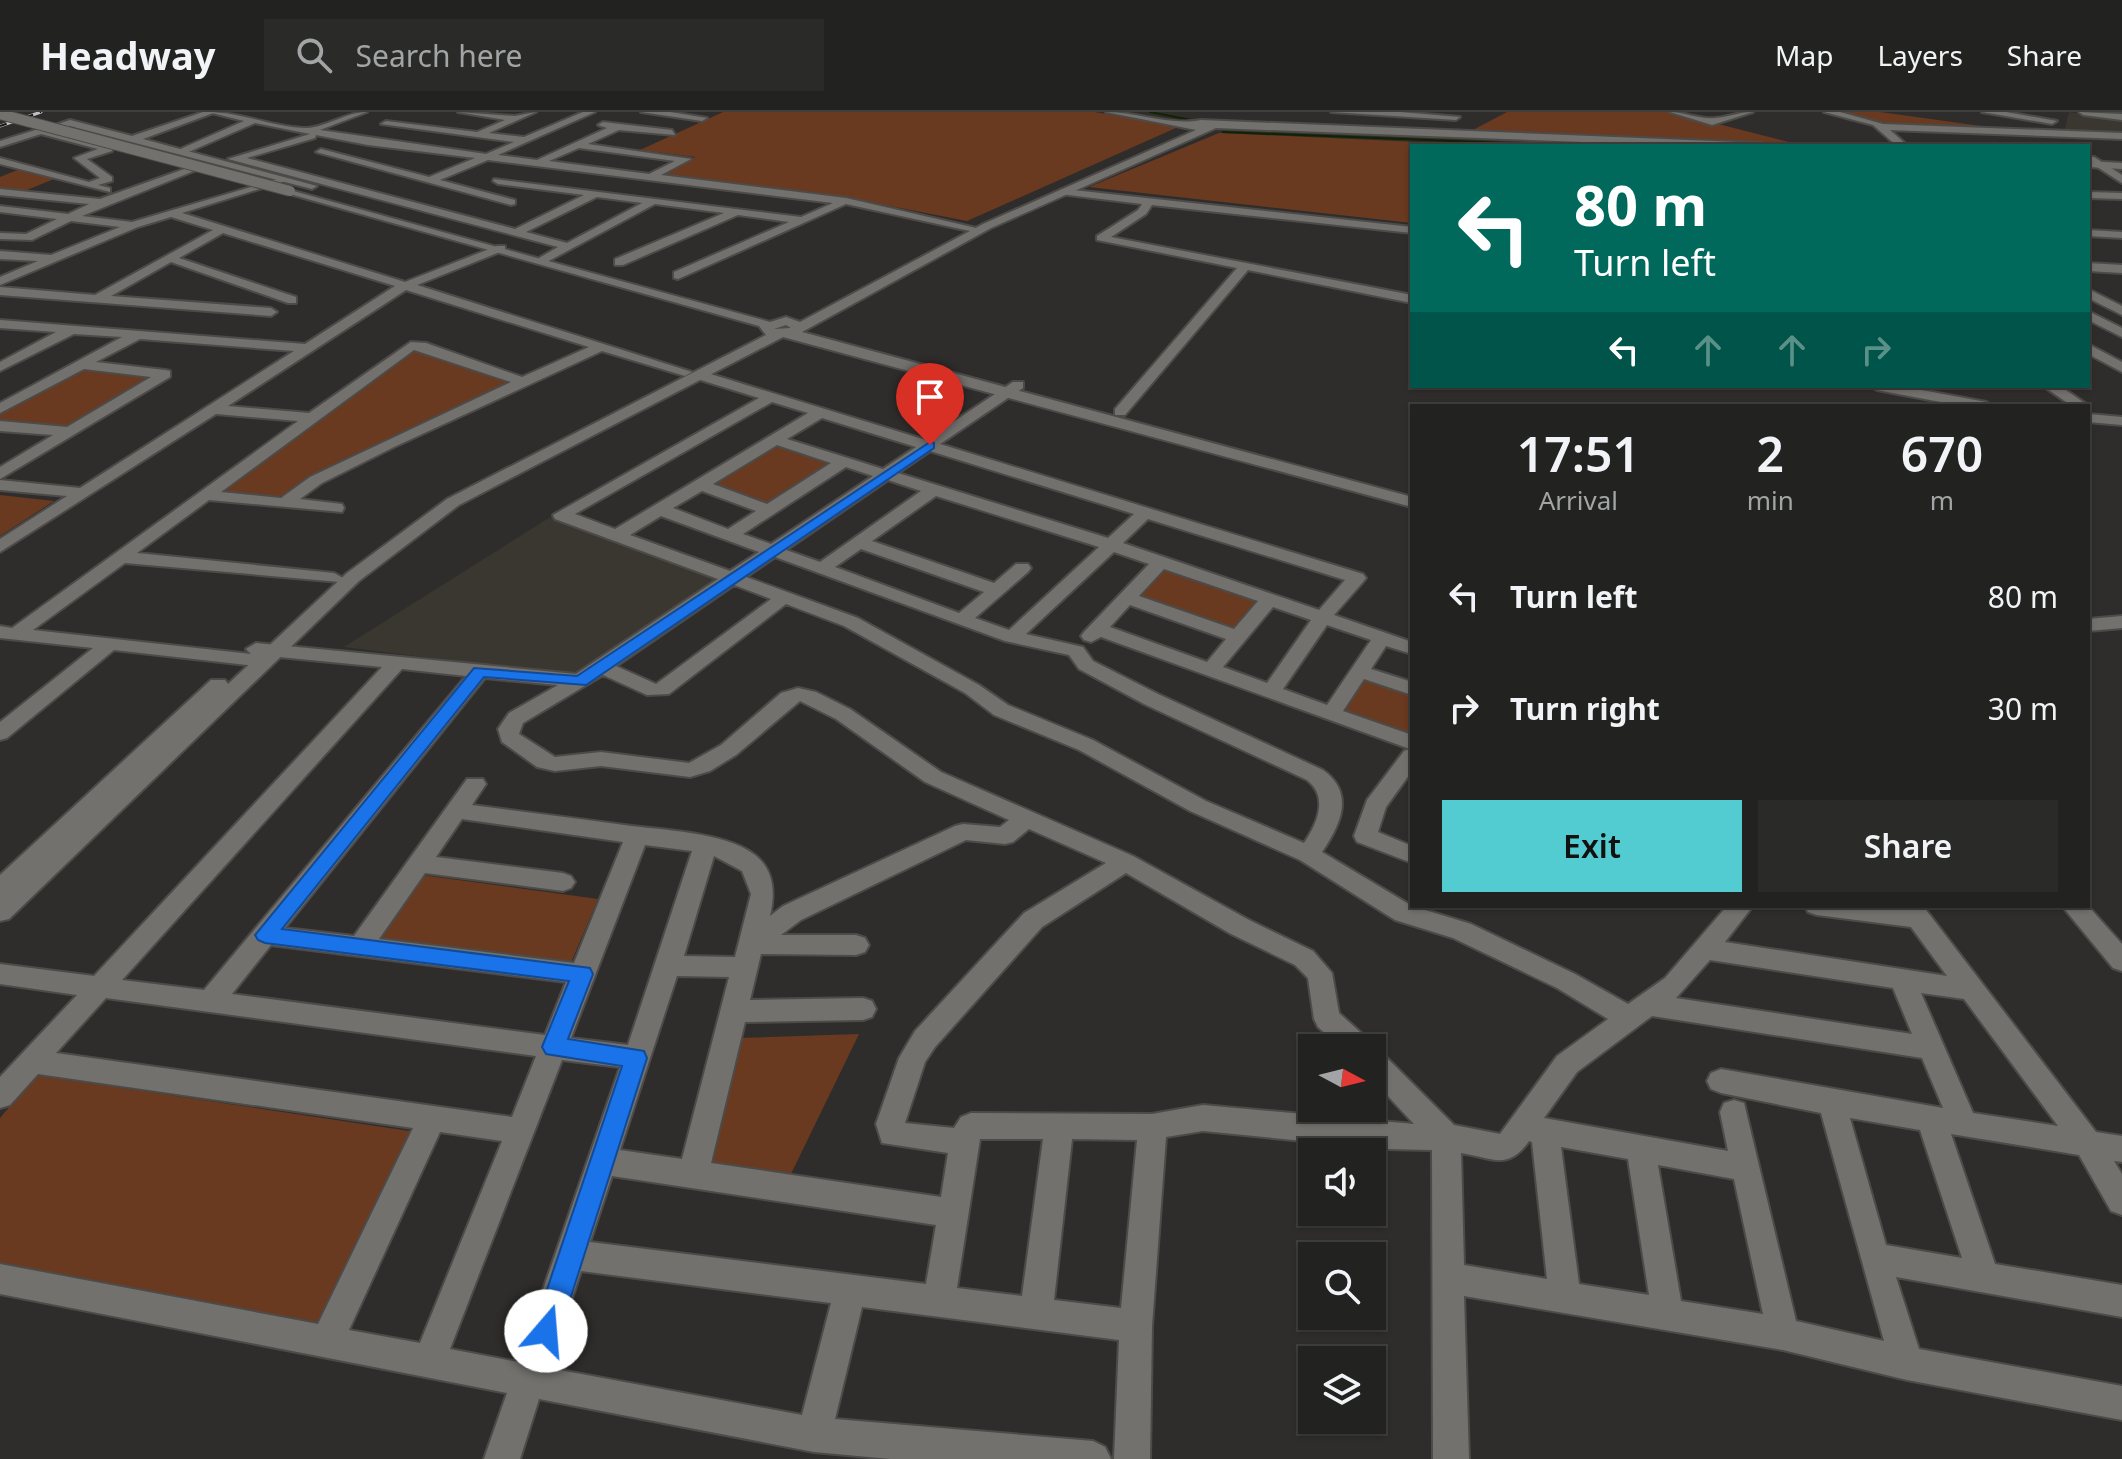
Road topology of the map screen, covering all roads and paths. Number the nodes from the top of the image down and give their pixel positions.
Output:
1 (17, 112) edge
2 (196, 112) edge
3 (218, 112) edge
4 (279, 112) edge
5 (363, 112) edge
6 (462, 112) edge
7 (532, 112) edge
8 (591, 112) edge
9 (646, 112) edge
10 (1110, 112) edge
11 (1130, 112) edge
12 (1335, 112) edge
13 (1674, 112) edge
14 (1749, 112) edge
15 (1828, 112) edge
16 (1986, 112) edge
17 (2083, 112) edge
18 (1390, 113) edge
19 (0, 114) edge
20 (1461, 115) edge
21 (295, 116) dead end
22 (407, 116) dead end
23 (1219, 116) dead end
24 (1233, 116) dead end
25 (1921, 116) dead end
26 (2061, 117) edge
27 (2122, 117) edge
28 (46, 118) dead end
29 (517, 118) junction
30 (702, 118) dead end
31 (253, 121) junction
32 (570, 121) junction
33 (70, 123) junction
34 (386, 124) junction
35 (22, 125) dead end
36 (271, 125) junction
37 (1201, 126) junction
38 (617, 127) junction
39 (1880, 127) junction
40 (42, 130) junction
41 (308, 131) junction
42 (320, 133) junction
43 (672, 133) dead end
44 (2033, 133) junction
45 (478, 134) junction
46 (1426, 134) junction
47 (2060, 134) junction
48 (2122, 136) edge
49 (121, 137) junction
50 (347, 138) junction
51 (133, 140) junction
52 (526, 140) junction
53 (361, 141) junction
54 (97, 143) junction
55 (0, 144) edge
56 (1608, 144) edge
57 (1706, 144) edge
58 (1901, 144) edge
59 (576, 145) junction
60 (110, 147) junction
61 (181, 152) junction
62 (321, 152) junction
63 (308, 156) dead end
64 (487, 156) junction
65 (294, 159) dead end
66 (230, 161) junction
67 (1, 162) edge
68 (538, 163) junction
69 (2094, 165) edge
70 (430, 166) dead end
71 (2122, 166) edge
72 (23, 167) junction
73 (267, 167) junction
74 (194, 169) junction
75 (456, 170) junction
76 (296, 175) junction
77 (0, 176) edge
78 (652, 176) junction
79 (64, 178) junction
80 (283, 178) junction
81 (432, 180) junction
82 (2122, 180) edge
83 (498, 181) junction
84 (87, 184) junction
85 (253, 185) junction
86 (543, 187) junction
87 (2090, 187) edge
88 (2122, 188) edge
89 (106, 190) dead end
90 (305, 191) junction
91 (0, 192) edge
92 (475, 192) junction
93 (1064, 192) junction
94 (325, 193) junction
95 (596, 193) junction
96 (24, 194) junction
97 (2090, 195) edge
98 (2122, 196) edge
99 (50, 197) junction
100 (653, 201) junction
101 (846, 201) junction
102 (1149, 201) junction
103 (101, 202) junction
104 (511, 202) junction
105 (497, 208) dead end
106 (2090, 208) edge
107 (0, 209) edge
108 (2111, 209) dead end
109 (737, 212) junction
110 (32, 213) junction
111 (170, 213) junction
112 (483, 215) dead end
113 (70, 217) junction
114 (801, 220) junction
115 (469, 221) junction
116 (134, 225) junction
117 (0, 228) edge
118 (224, 228) junction
119 (973, 228) junction
120 (449, 230) junction
121 (1410, 230) edge
122 (515, 233) junction
123 (2090, 233) edge
124 (2122, 235) edge
125 (0, 236) edge
126 (2090, 245) edge
127 (566, 246) junction
128 (2122, 246) edge
129 (501, 248) junction
130 (0, 255) edge
131 (53, 258) junction
132 (169, 258) junction
133 (548, 258) junction
134 (619, 262) dead end
135 (1244, 267) junction
136 (2090, 267) edge
137 (2122, 269) edge
138 (678, 275) dead end
139 (0, 281) edge
140 (2122, 282) edge
141 (409, 284) junction
142 (0, 291) edge
143 (2090, 294) edge
144 (57, 295) junction
145 (98, 298) junction
146 (1410, 299) edge
147 (2109, 304) junction
148 (2090, 305) edge
149 (2122, 311) edge
150 (271, 312) junction
151 (2090, 316) edge
152 (0, 323) edge
153 (784, 328) junction
154 (72, 329) junction
155 (2122, 333) edge
156 (138, 335) junction
157 (221, 341) junction
158 (601, 346) junction
159 (308, 348) junction
160 (2090, 349) edge
161 (4, 362) edge
162 (81, 365) junction
163 (2122, 368) edge
164 (692, 374) junction
165 (523, 382) junction
166 (1014, 388) junction
167 (1888, 388) edge
168 (2053, 388) edge
169 (771, 397) junction
170 (1975, 404) edge
171 (2079, 404) edge
172 (0, 409) edge
173 (214, 409) junction
174 (821, 412) junction
175 (1120, 412) junction
176 (312, 418) junction
177 (2095, 418) edge
178 (2122, 421) edge
179 (0, 426) edge
180 (69, 432) junction
181 (775, 440) junction
182 (930, 445) junction
183 (843, 462) junction
184 (0, 474) edge
185 (887, 475) junction
186 (0, 485) edge
187 (700, 485) junction
188 (933, 490) junction
189 (1410, 492) edge
190 (84, 493) junction
191 (206, 495) junction
192 (1410, 501) edge
193 (284, 503) junction
194 (336, 508) dead end
195 (659, 509) junction
196 (768, 510) junction
197 (1146, 512) junction
198 (730, 535) junction
199 (616, 536) junction
200 (859, 542) junction
201 (387, 543) junction
202 (1111, 545) junction
203 (0, 547) edge
204 (775, 552) junction
205 (121, 557) junction
206 (1160, 563) junction
207 (1022, 568) dead end
208 (821, 569) junction
209 (334, 578) junction
210 (734, 580) junction
211 (997, 590) junction
212 (783, 598) junction
213 (1127, 598) junction
214 (1269, 600) junction
215 (2122, 609) edge
216 (2090, 612) edge
217 (1322, 618) junction
218 (962, 620) junction
219 (2122, 622) edge
220 (2090, 625) edge
221 (1098, 629) junction
222 (8, 633) edge
223 (1012, 637) junction
224 (1238, 637) junction
225 (1382, 638) junction
226 (110, 644) junction
227 (1410, 647) edge
228 (1076, 651) junction
229 (260, 655) junction
230 (397, 663) junction
231 (602, 667) junction
232 (1210, 670) junction
233 (480, 671) junction
234 (1359, 671) junction
235 (580, 681) junction
236 (1410, 688) edge
237 (1271, 692) junction
238 (1331, 714) junction
239 (0, 733) edge
240 (1410, 742) edge
241 (1410, 761) edge
242 (475, 784) dead end
243 (1401, 785) edge
244 (455, 810) junction
245 (1028, 817) junction
246 (638, 834) junction
247 (706, 845) junction
248 (1308, 854) junction
249 (1410, 854) edge
250 (1125, 862) junction
251 (418, 863) junction
252 (563, 882) dead end
253 (0, 889) edge
254 (2090, 902) edge
255 (1739, 908) edge
256 (1845, 908) edge
257 (2076, 908) edge
258 (0, 912) edge
259 (1914, 913) edge
260 (265, 935) junction
261 (2122, 939) edge
262 (856, 945) dead end
263 (361, 946) junction
264 (1704, 949) junction
265 (748, 956) junction
266 (2122, 961) edge
267 (668, 966) junction
268 (0, 974) edge
269 (582, 974) junction
270 (1902, 979) junction
271 (100, 987) junction
272 (1972, 990) junction
273 (210, 1002) junction
274 (863, 1009) dead end
275 (734, 1011) junction
276 (1638, 1011) junction
277 (1344, 1034) edge
278 (554, 1047) junction
279 (1931, 1048) junction
280 (636, 1058) junction
281 (31, 1061) junction
282 (1386, 1075) edge
283 (1721, 1081) dead end
284 (0, 1096) edge
285 (1832, 1103) junction
286 (1734, 1112) dead end
287 (432, 1119) junction
288 (1931, 1119) junction
289 (1964, 1124) junction
290 (1059, 1126) junction
291 (1152, 1127) junction
292 (1533, 1129) junction
293 (520, 1131) junction
294 (1446, 1137) junction
295 (964, 1142) junction
296 (2088, 1144) junction
297 (1641, 1149) junction
298 (2122, 1149) edge
299 (602, 1161) junction
300 (1747, 1168) junction
301 (693, 1175) junction
302 (2122, 1201) edge
303 (953, 1213) junction
304 (571, 1255) junction
305 (1874, 1258) junction
306 (1984, 1277) junction
307 (1449, 1278) junction
308 (0, 1279) edge
309 (850, 1290) junction
310 (1565, 1298) junction
311 (939, 1301) junction
312 (2122, 1301) edge
313 (1036, 1313) junction
314 (1668, 1317) junction
315 (1136, 1326) junction
316 (1783, 1334) junction
317 (327, 1341) junction
318 (429, 1361) junction
319 (1907, 1363) junction
320 (530, 1381) junction
321 (2122, 1403) edge
322 (814, 1435) junction
323 (502, 1459) edge
324 (1093, 1459) edge
325 (1132, 1459) edge
326 (1451, 1459) edge

1 - 90 street
2 - 49 street
3 - 31 street
3 - 51 street
4 - 31 street
5 - 41 street
6 - 29 street
7 - 29 street
8 - 32 street
9 - 30 street
10 - 37 street
11 - 37 street
12 - 18 street
13 - 14 street
15 - 39 street
16 - 26 street
17 - 27 street
18 - 20 street
19 - 90 street, bridge
20 - 46 street
21 - 36 street
22 - 34 street
23 - 37 street
24 - 37 street
25 - 44 street
26 - 47 street
28 - 33 street
29 - 45 street
31 - 36 street
31 - 61 street
32 - 38 street
32 - 52 street
33 - 40 street
33 - 49 street
34 - 45 street
34 - 50 street
35 - 40 street
36 - 41 street
37 - 46 street
37 - 93 street
37 - 119 street
38 - 43 street
38 - 59 street
39 - 44 street
39 - 58 street
40 - 54 street
40 - 55 street
40 - 84 street
41 - 42 street
42 - 50 street
42 - 66 street
44 - 47 street
45 - 52 street
46 - 56 street
46 - 57 street
47 - 48 street
49 - 51 street
49 - 54 street
50 - 53 street
51 - 60 street
51 - 61 street
52 - 64 street
53 - 62 street
53 - 64 street
54 - 60 street
59 - 68 street
59 - 78 street
60 - 74 street
61 - 66 street
62 - 63 street
62 - 81 street
64 - 68 street
64 - 75 street
65 - 73 street
66 - 73 street
66 - 80 street
67 - 72 street
68 - 78 street
68 - 83 street
69 - 71 street
69 - 71 street
69 - 82 street
70 - 75 street
72 - 77 street
72 - 79 street
73 - 76 street
74 - 85 street
74 - 103 street
75 - 81 street
76 - 80 street
76 - 115 street
78 - 101 street
79 - 84 street
79 - 96 street
80 - 85 street
80 - 94 street
81 - 92 street
83 - 86 street
83 - 92 street
84 - 89 street
84 - 99 street
85 - 90 street
85 - 111 street
86 - 95 street
86 - 104 street
87 - 88 street
90 - 94 street
90 - 120 street
91 - 96 street
92 - 104 street
93 - 102 street
93 - 119 street
94 - 120 street
95 - 100 street
95 - 122 street
96 - 99 street
97 - 98 street
99 - 103 street
100 - 109 street
100 - 127 street
101 - 114 street
101 - 119 street
102 - 121 street
102 - 135 street
103 - 113 street
104 - 105 street
106 - 108 street
107 - 110 street
109 - 114 street
109 - 134 street
110 - 113 street
110 - 117 street
111 - 116 street
111 - 118 street
112 - 115 street
113 - 116 street
113 - 125 street
114 - 138 street
115 - 120 street
115 - 122 street
116 - 131 street
118 - 132 street
118 - 141 street
119 - 153 street
120 - 129 street
120 - 133 street
122 - 127 street
123 - 124 street
126 - 128 street
127 - 133 street
129 - 133 street
129 - 141 street
130 - 131 street
131 - 139 street
132 - 145 street
132 - 150 street
133 - 153 street
135 - 146 street
135 - 175 street
136 - 137 street
136 - 140 street
141 - 158 street
141 - 159 street
142 - 144 street
143 - 147 street
144 - 145 street
144 - 152 street
145 - 150 street
147 - 148 street
147 - 149 street
150 - 157 street
151 - 155 street
152 - 154 street
153 - 164 street
153 - 166 street
154 - 156 street
154 - 161 street
156 - 157 street
156 - 162 street
157 - 159 street
158 - 164 street
158 - 165 street
159 - 173 street
160 - 163 street
162 - 172 street
162 - 180 street
164 - 169 street
164 - 201 street
165 - 176 street
165 - 193 street
166 - 175 street
166 - 182 street
166 - 192 street
167 - 170 street
168 - 171 street
169 - 174 street
169 - 199 street
173 - 176 street
173 - 190 street
174 - 181 street
174 - 182 street
175 - 189 street
176 - 191 street
177 - 178 street
179 - 180 street
180 - 184 street
181 - 183 street
181 - 187 street
182 - 185 street
182 - 197 street
183 - 185 street
183 - 196 street
185 - 188 street
185 - 204 street
186 - 190 street
187 - 195 street
187 - 196 street
188 - 200 street
188 - 202 street
190 - 203 street
191 - 193 street
191 - 205 street
193 - 194 street
195 - 198 street
195 - 199 street
196 - 198 street
197 - 202 street
197 - 217 street
198 - 204 street
199 - 210 street
200 - 208 street
200 - 211 street
201 - 209 street
201 - 229 street
202 - 206 street
202 - 223 street
204 - 208 street
204 - 210 street
205 - 209 street
205 - 222 street
206 - 213 street
206 - 214 street
207 - 211 street
208 - 218 street
209 - 229 street
210 - 212 street
210 - 231 street
211 - 218 street
212 - 231 street
212 - 248 street
213 - 221 street
213 - 224 street
214 - 217 street
214 - 224 street
215 - 216 street
217 - 225 street
217 - 237 street
218 - 223 street
219 - 220 street
221 - 228 street
221 - 232 street
222 - 226 street
223 - 228 street
224 - 232 street
225 - 227 street
225 - 234 street
226 - 229 street
226 - 239 street
228 - 248 street
229 - 230 street
229 - 253 street
229 - 258 street
230 - 233 street
230 - 271 street
231 - 235 street
232 - 237 street
233 - 235 street
233 - 260 street
234 - 236 street
234 - 238 street
235 - 245 street
237 - 238 street
238 - 240 street
241 - 243 street
242 - 244 street
243 - 249 street
244 - 246 street
244 - 251 street
245 - 250 street
245 - 265 street
246 - 247 street
246 - 269 street
247 - 265 street
247 - 267 street
248 - 276 street
250 - 277 street
250 - 295 street
251 - 252 street
251 - 263 street
254 - 261 street
255 - 264 street
256 - 259 street
257 - 266 street
259 - 272 street
260 - 263 street
260 - 273 street
262 - 265 street
263 - 269 street
264 - 270 street
264 - 276 street
265 - 267 street
265 - 275 street
267 - 280 street
268 - 271 street
269 - 278 street
270 - 272 street
270 - 279 street
271 - 273 street
271 - 281 street
272 - 296 street
273 - 278 street
274 - 275 street
275 - 301 street
276 - 279 street
276 - 292 street
278 - 280 street
278 - 293 street
279 - 289 street
280 - 299 street
281 - 284 street
281 - 287 street
282 - 294 street
283 - 285 street
285 - 288 street
285 - 305 street
286 - 300 street
287 - 293 street
287 - 317 street
288 - 289 street
288 - 306 street
289 - 296 street
290 - 291 street
290 - 295 street
290 - 313 street
291 - 294 street
291 - 315 street
292 - 294 street
292 - 297 street
292 - 310 street
293 - 318 street
294 - 307 street
295 - 303 street
296 - 298 street
296 - 302 street
297 - 300 street
297 - 314 street
299 - 301 street
299 - 304 street
300 - 316 street
301 - 303 street
303 - 311 street
304 - 309 street
304 - 320 street
305 - 306 street
305 - 319 street
306 - 312 street
307 - 310 street
307 - 326 street
308 - 317 street
309 - 311 street
309 - 322 street
310 - 314 street
311 - 313 street
313 - 315 street
314 - 316 street
315 - 325 street
316 - 319 street
317 - 318 street
318 - 320 street
319 - 321 street
320 - 322 street
320 - 323 street
322 - 324 street

